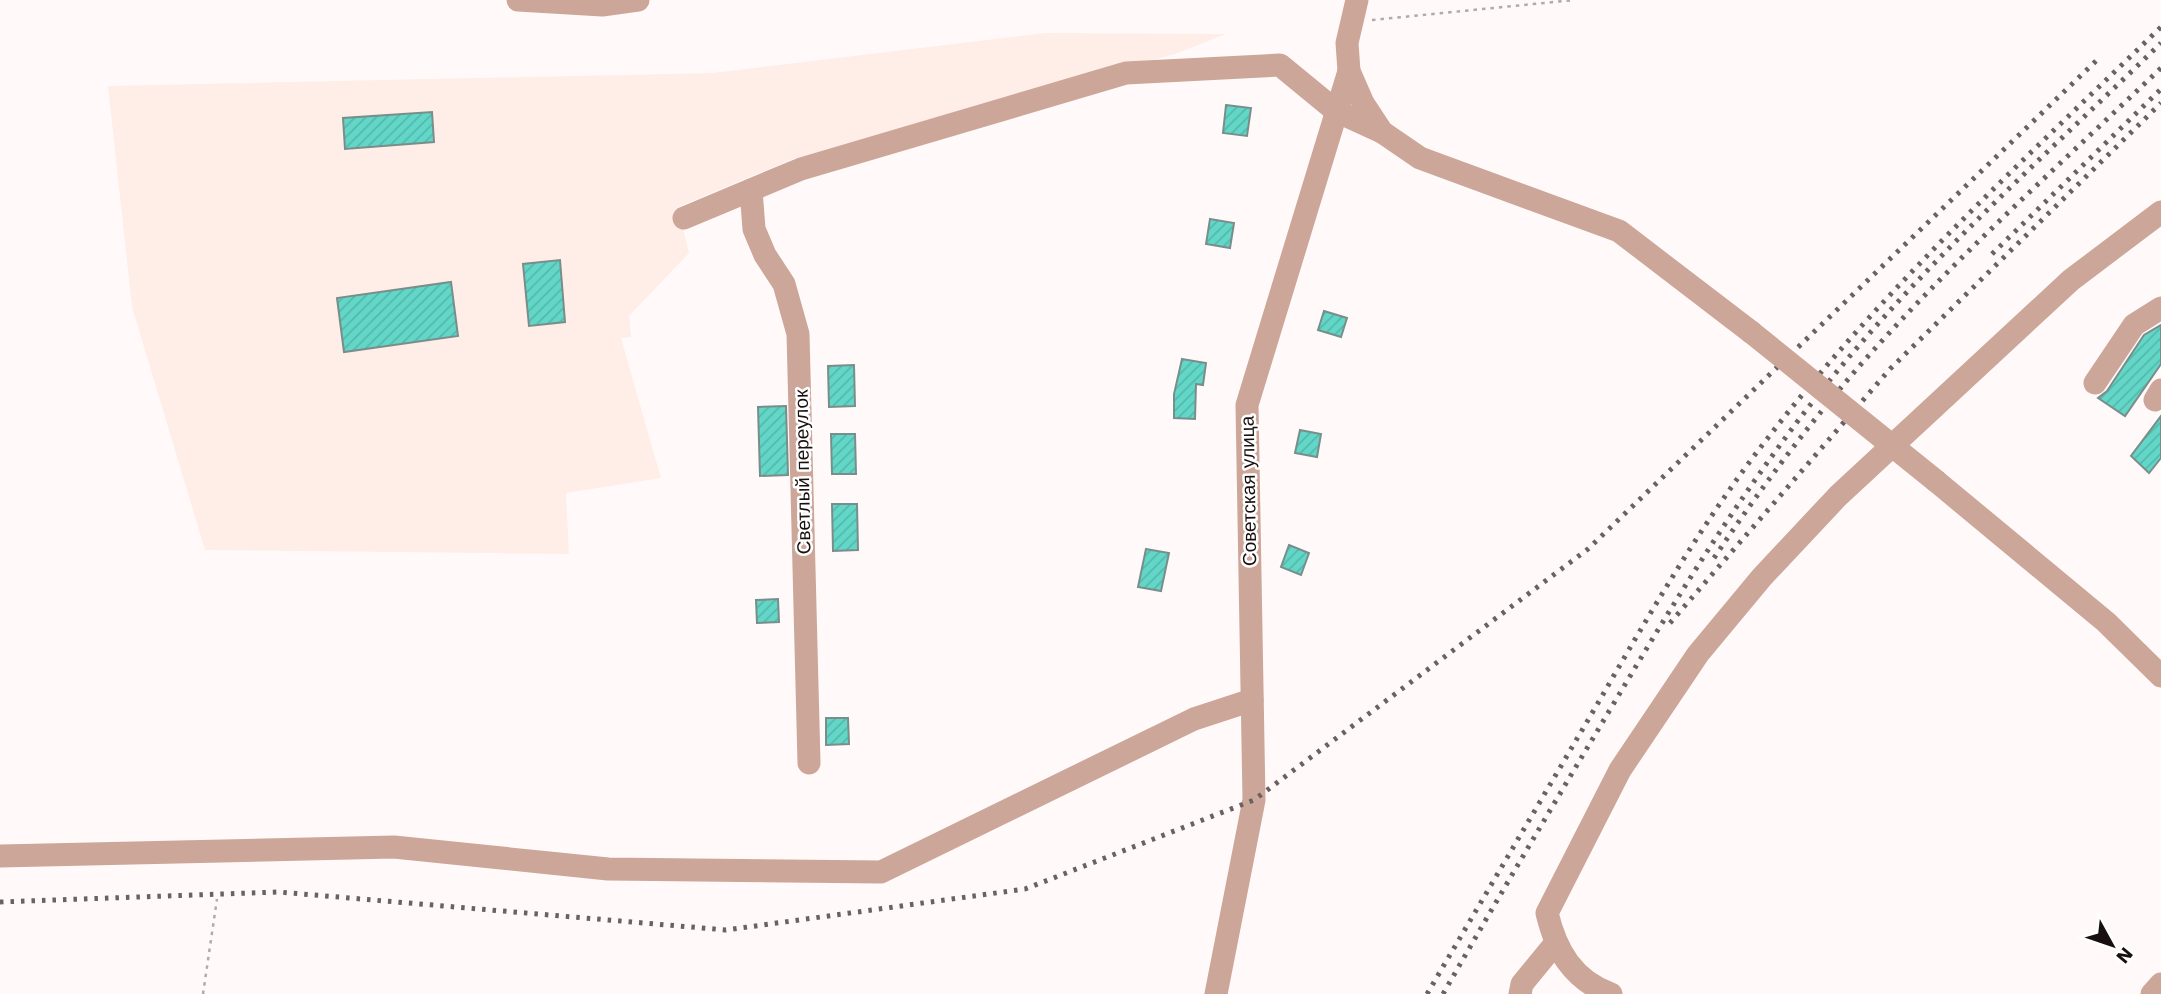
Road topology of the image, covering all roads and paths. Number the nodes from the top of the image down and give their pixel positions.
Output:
1 (518, 0) edge
2 (638, 0) edge
3 (1574, 0) edge
4 (1354, 11) edge
5 (1349, 71) junction
6 (1336, 111) junction
7 (1381, 132) junction
8 (751, 190) junction
9 (2161, 212) edge
10 (684, 218) dead end
11 (2161, 308) edge
12 (2095, 383) dead end
13 (2161, 676) edge
14 (1252, 700) junction
15 (809, 763) dead end
16 (0, 856) edge
17 (217, 899) dead end
18 (1554, 945) junction
19 (2161, 984) edge
20 (203, 994) edge
21 (1216, 994) edge
22 (1520, 994) edge
23 (1611, 994) edge
24 (2152, 994) edge

1 - 2 street
3 - 4 path
4 - 5 street, Советская улица
5 - 6 street, Советская улица
5 - 7 street
6 - 7 street
6 - 8 street
6 - 14 street, Советская улица
7 - 13 street, bridge
8 - 10 street
8 - 15 street, Светлый переулок
9 - 18 street
11 - 12 street
14 - 16 street
14 - 21 street, Советская улица
17 - 20 path
18 - 22 street
18 - 23 street
19 - 24 street

